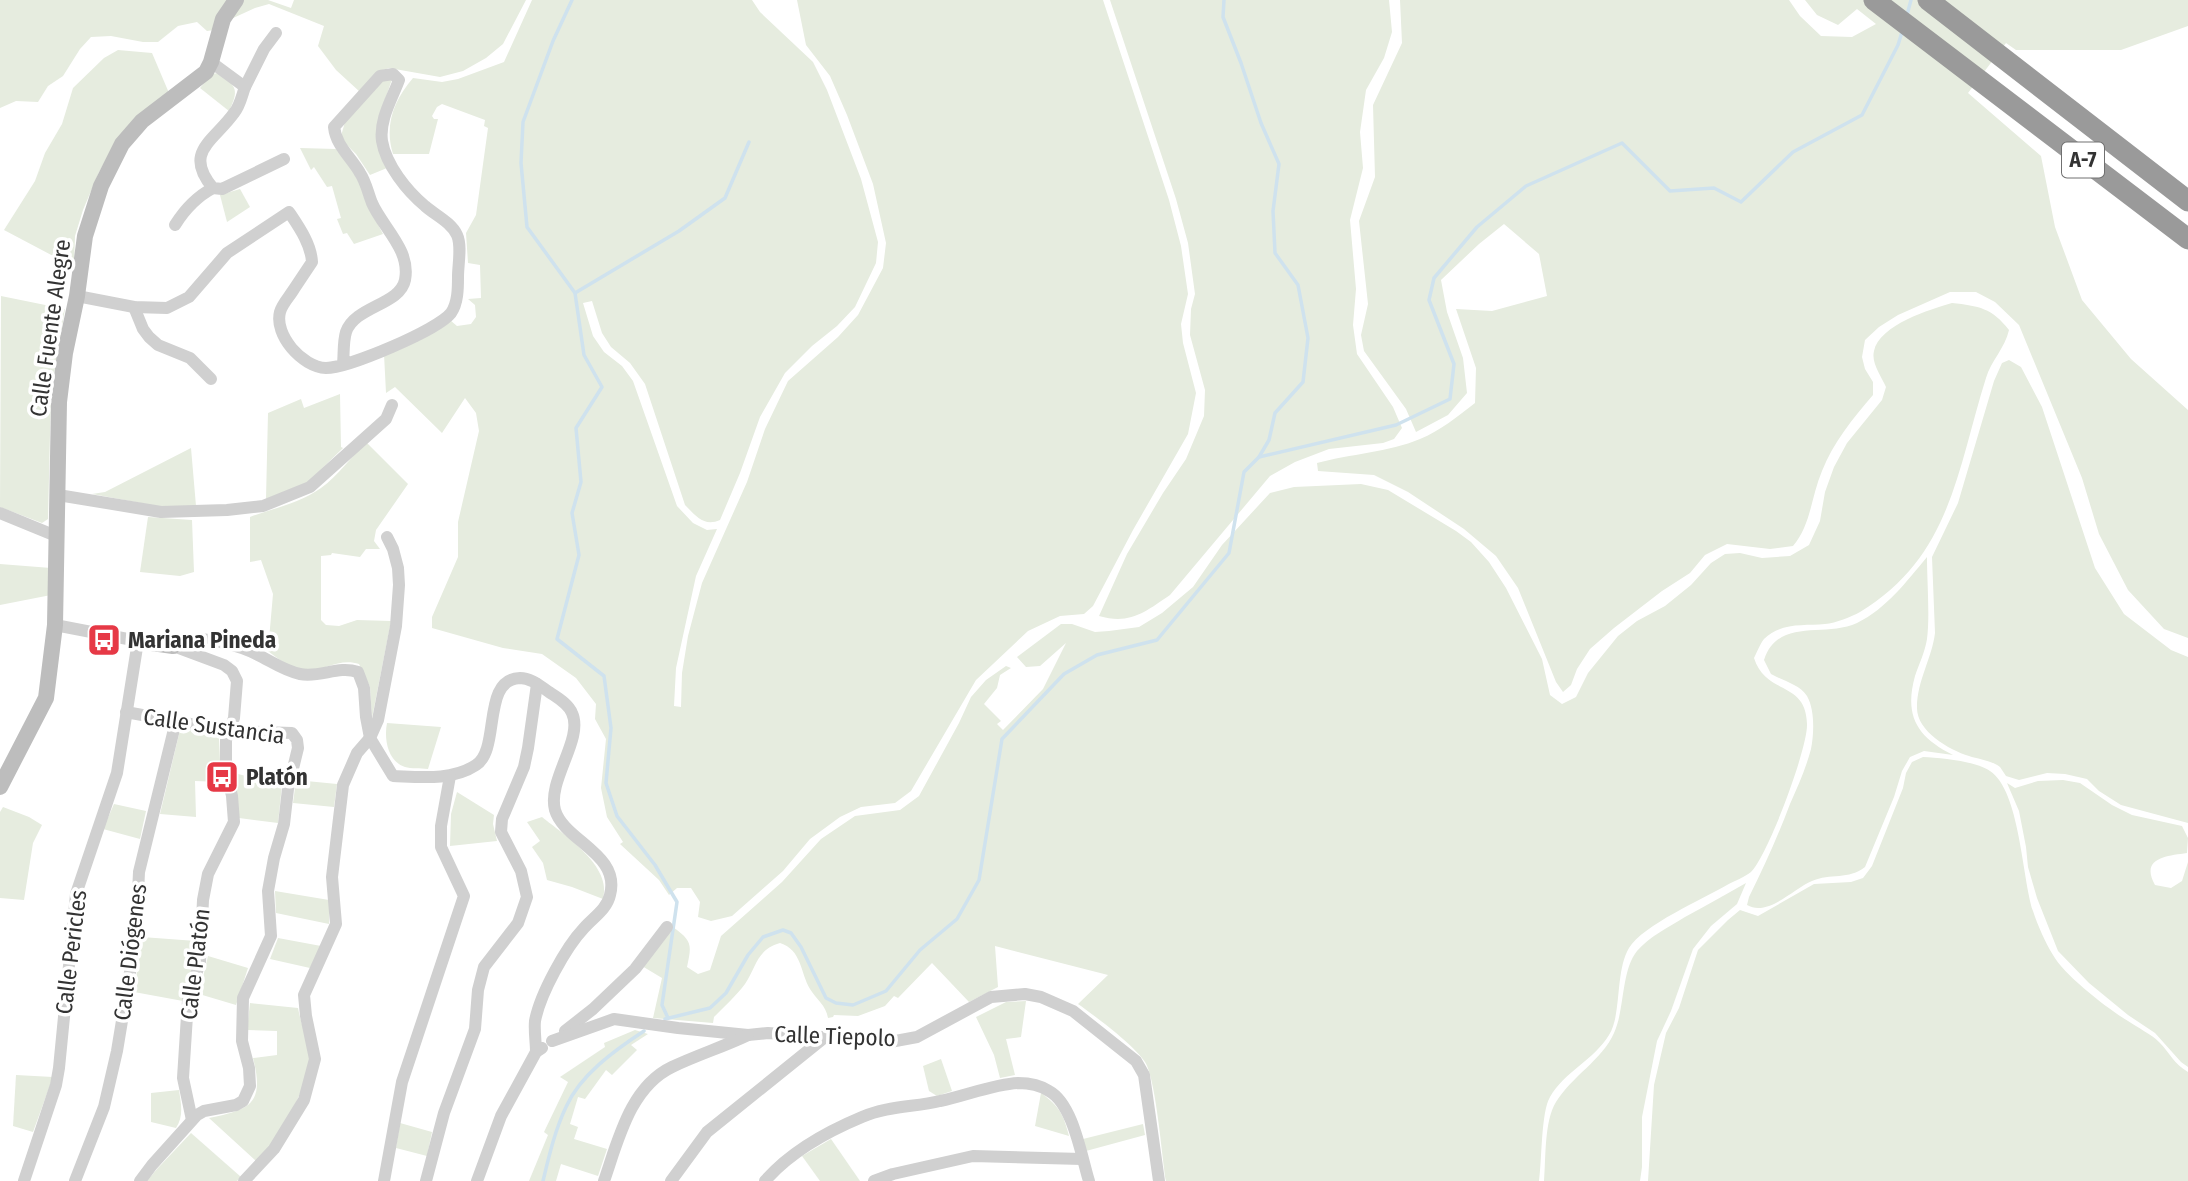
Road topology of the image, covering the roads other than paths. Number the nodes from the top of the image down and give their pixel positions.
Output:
1 (236, 0) edge
2 (1874, 0) edge
3 (1928, 0) edge
4 (276, 33) dead end
5 (211, 62) junction
6 (245, 87) junction
7 (284, 159) dead end
8 (213, 188) junction
9 (2188, 201) edge
10 (175, 225) dead end
11 (2188, 239) edge
12 (77, 296) junction
13 (134, 307) junction
14 (343, 364) junction
15 (212, 379) dead end
16 (392, 405) dead end
17 (58, 495) junction
18 (0, 513) edge
19 (56, 536) junction
20 (387, 537) dead end
21 (55, 625) junction
22 (138, 640) junction
23 (173, 646) junction
24 (537, 684) junction
25 (126, 712) junction
26 (176, 721) junction
27 (228, 731) junction
28 (370, 738) junction
29 (450, 776) junction
30 (0, 787) edge
31 (667, 927) dead end
32 (748, 1035) junction
33 (825, 1037) junction
34 (552, 1041) junction
35 (536, 1052) junction
36 (192, 1120) junction
37 (1082, 1159) junction
38 (24, 1181) edge
39 (75, 1181) edge
40 (140, 1181) edge
41 (244, 1181) edge
42 (384, 1181) edge
43 (426, 1181) edge
44 (477, 1181) edge
45 (604, 1181) edge
46 (671, 1181) edge
47 (765, 1181) edge
48 (874, 1181) edge
49 (1089, 1181) edge
50 (1159, 1181) edge

1 - 5 street, Calle Fuente Alegre
2 - 11 highway, A-7
3 - 9 highway, A-7
4 - 6 street
5 - 6 street
5 - 12 street, Calle Fuente Alegre
6 - 8 street
7 - 8 street
8 - 10 street
12 - 13 street
12 - 17 street, Calle Fuente Alegre
13 - 14 street
13 - 15 street
14 - 14 street
16 - 17 street
17 - 19 street, Calle Fuente Alegre
18 - 19 street
19 - 21 street, Calle Fuente Alegre
20 - 28 street
21 - 22 street
21 - 30 street, Calle Fuente Alegre
22 - 23 street
22 - 25 street, Calle Pericles
23 - 27 street, Calle Platón
23 - 28 street
24 - 29 street
24 - 35 street
24 - 43 street
25 - 26 street, Calle Sustancia
25 - 38 street, Calle Pericles
26 - 27 street, Calle Sustancia
26 - 39 street, Calle Diógenes
27 - 36 street, Calle Platón
27 - 36 street, Calle Sustancia
28 - 29 street
28 - 41 street
29 - 42 street
31 - 34 street
32 - 33 street, Calle Tiepolo
32 - 34 street, Calle Tiepolo
32 - 45 street
33 - 46 street
33 - 50 street, Calle Tiepolo
34 - 35 street
35 - 44 street
36 - 40 street, Calle Sustancia
37 - 47 street
37 - 48 street
37 - 49 street

